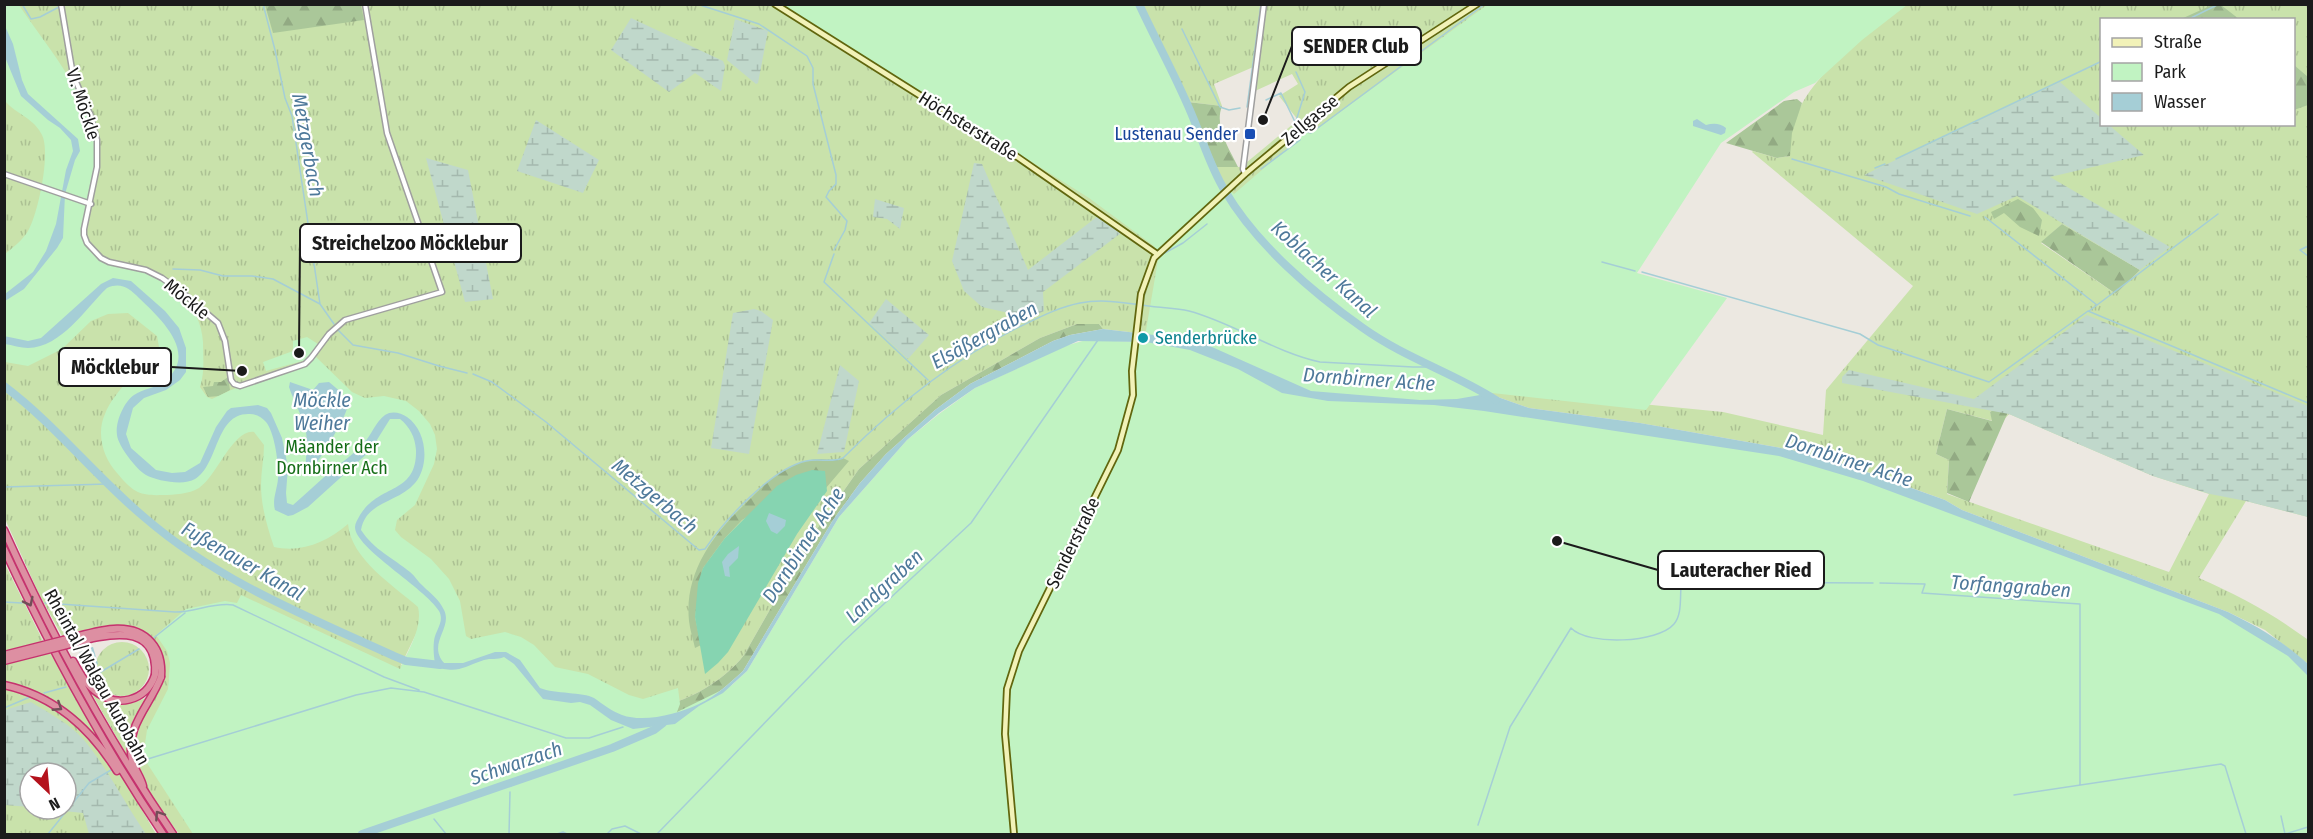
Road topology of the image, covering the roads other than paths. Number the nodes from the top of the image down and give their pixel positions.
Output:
1 (61, 4) edge
2 (365, 4) edge
3 (775, 4) edge
4 (1264, 4) edge
5 (1477, 4) edge
6 (4, 174) edge
7 (1245, 174) junction
8 (91, 204) junction
9 (1157, 254) junction
10 (4, 530) edge
11 (4, 549) edge
12 (53, 630) junction
13 (4, 655) edge
14 (4, 661) edge
15 (158, 676) junction
16 (4, 685) edge
17 (146, 795) junction
18 (141, 802) junction
19 (163, 834) edge
20 (173, 834) edge
21 (1014, 834) edge

1 - 8 street, VI. Möckle
2 - 8 street, Möckle
3 - 9 main road, Höchsterstraße
4 - 7 street
5 - 7 main road, Zellgasse
6 - 8 street
7 - 9 main road, Zellgasse
9 - 21 main road, Senderstraße
10 - 12 highway, Rheintal/Walgau Autobahn
11 -> 18 highway, Rheintal/Walgau Autobahn
12 - 15 highway
12 - 17 highway, Rheintal/Walgau Autobahn
13 - 15 highway, bridge
14 - 15 highway, bridge
15 - 17 highway
16 -> 18 highway
20 -> 17 highway, Rheintal/Walgau Autobahn
18 - 19 highway, Rheintal/Walgau Autobahn

